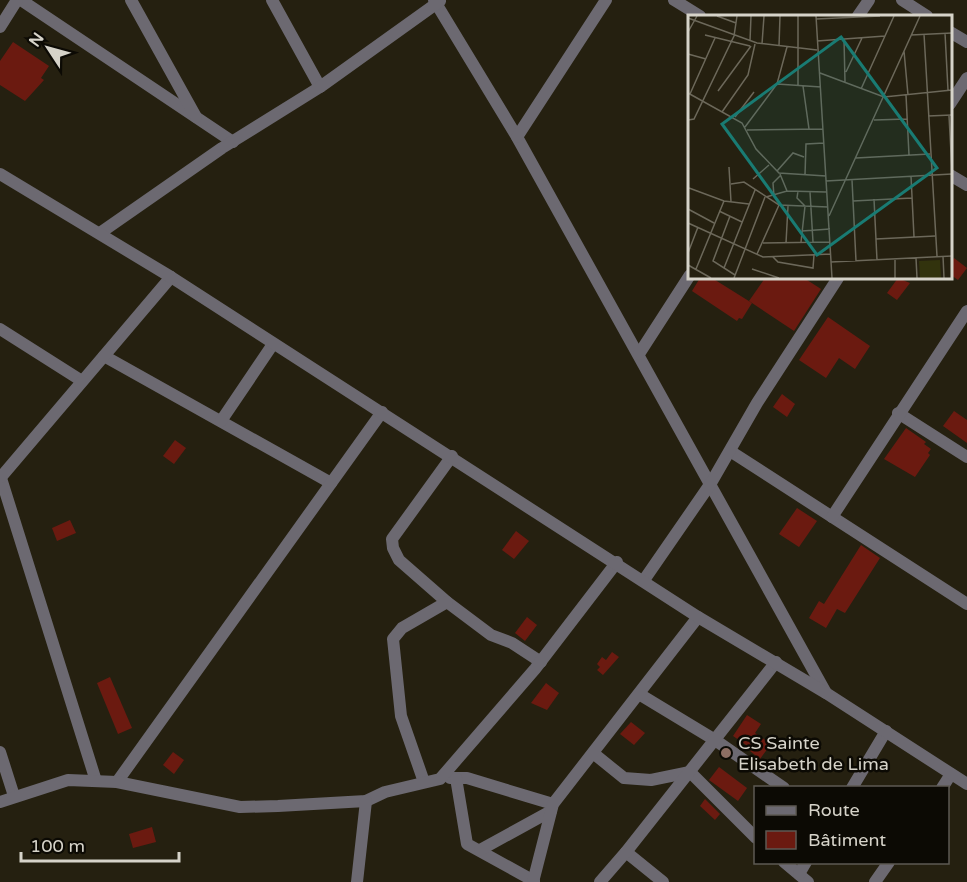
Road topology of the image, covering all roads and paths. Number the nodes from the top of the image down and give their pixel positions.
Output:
1 (19, 0) edge
2 (131, 0) edge
3 (272, 0) edge
4 (606, 0) edge
5 (674, 0) edge
6 (869, 0) edge
7 (902, 0) edge
8 (437, 2) edge
9 (698, 15) edge
10 (859, 15) edge
11 (925, 15) edge
12 (0, 27) edge
13 (952, 33) edge
14 (967, 42) edge
15 (967, 78) edge
16 (320, 87) junction
17 (952, 102) edge
18 (197, 119) junction
19 (517, 137) junction
20 (233, 142) junction
21 (0, 174) edge
22 (952, 176) edge
23 (967, 185) edge
24 (100, 233) junction
25 (171, 277) junction
26 (688, 278) edge
27 (837, 279) edge
28 (967, 311) edge
29 (0, 329) edge
30 (273, 344) junction
31 (639, 354) junction
32 (104, 356) junction
33 (82, 381) junction
34 (382, 412) junction
35 (898, 413) junction
36 (221, 421) junction
37 (730, 451) junction
38 (452, 456) junction
39 (967, 457) edge
40 (1, 476) edge
41 (331, 483) junction
42 (711, 483) junction
43 (832, 516) junction
44 (617, 562) junction
45 (644, 580) junction
46 (447, 602) junction
47 (967, 604) edge
48 (698, 617) junction
49 (541, 662) junction
50 (776, 662) junction
51 (826, 693) junction
52 (639, 694) junction
53 (886, 731) junction
54 (715, 740) junction
55 (0, 752) edge
56 (593, 753) junction
57 (690, 772) junction
58 (951, 774) junction
59 (440, 778) junction
60 (456, 778) junction
61 (96, 781) junction
62 (117, 782) junction
63 (424, 782) junction
64 (967, 784) edge
65 (781, 786) edge
66 (853, 786) edge
67 (943, 786) edge
68 (14, 796) junction
69 (366, 801) junction
70 (0, 802) edge
71 (552, 808) junction
72 (754, 836) edge
73 (480, 850) junction
74 (626, 852) junction
75 (786, 864) edge
76 (888, 864) edge
77 (803, 878) edge
78 (357, 882) edge
79 (533, 882) edge
80 (600, 882) edge
81 (663, 882) edge
82 (875, 882) edge

1 - 12 street
1 - 18 street
2 - 18 street
3 - 16 street
4 - 19 street
5 - 9 street
6 - 10 street
7 - 11 street
8 - 16 street
8 - 19 street
13 - 14 street
15 - 17 street
16 - 20 street
18 - 20 street
19 - 31 street
20 - 24 street
21 - 24 street
22 - 23 street
24 - 25 street
25 - 30 street
25 - 32 street
26 - 31 street
27 - 37 street
28 - 35 street
29 - 33 street
30 - 34 street
30 - 36 street
31 - 42 street
32 - 33 street
32 - 36 street
33 - 40 street
34 - 38 street
34 - 41 street
35 - 39 street
35 - 43 street
36 - 41 street
37 - 42 street
37 - 43 street
38 - 44 street
38 - 46 street
40 - 61 street
41 - 62 street
42 - 45 street
42 - 51 street
43 - 47 street
44 - 45 street
44 - 49 street
45 - 48 street
46 - 49 street
46 - 63 street
48 - 50 street
48 - 52 street
49 - 59 street
50 - 51 street
50 - 54 street
51 - 53 street
52 - 54 street
52 - 56 street
53 - 58 street
53 - 66 street
54 - 57 street
54 - 65 street
55 - 68 street
56 - 57 street
56 - 71 street
57 - 72 street
57 - 74 street
58 - 64 street
58 - 67 street
59 - 60 street
59 - 63 street
60 - 71 street
60 - 73 street
61 - 62 street
61 - 68 street
62 - 69 street
63 - 69 street
68 - 70 street
69 - 78 street
71 - 73 street
71 - 79 street
73 - 79 street
74 - 80 street
74 - 81 street
75 - 77 street
76 - 82 street

